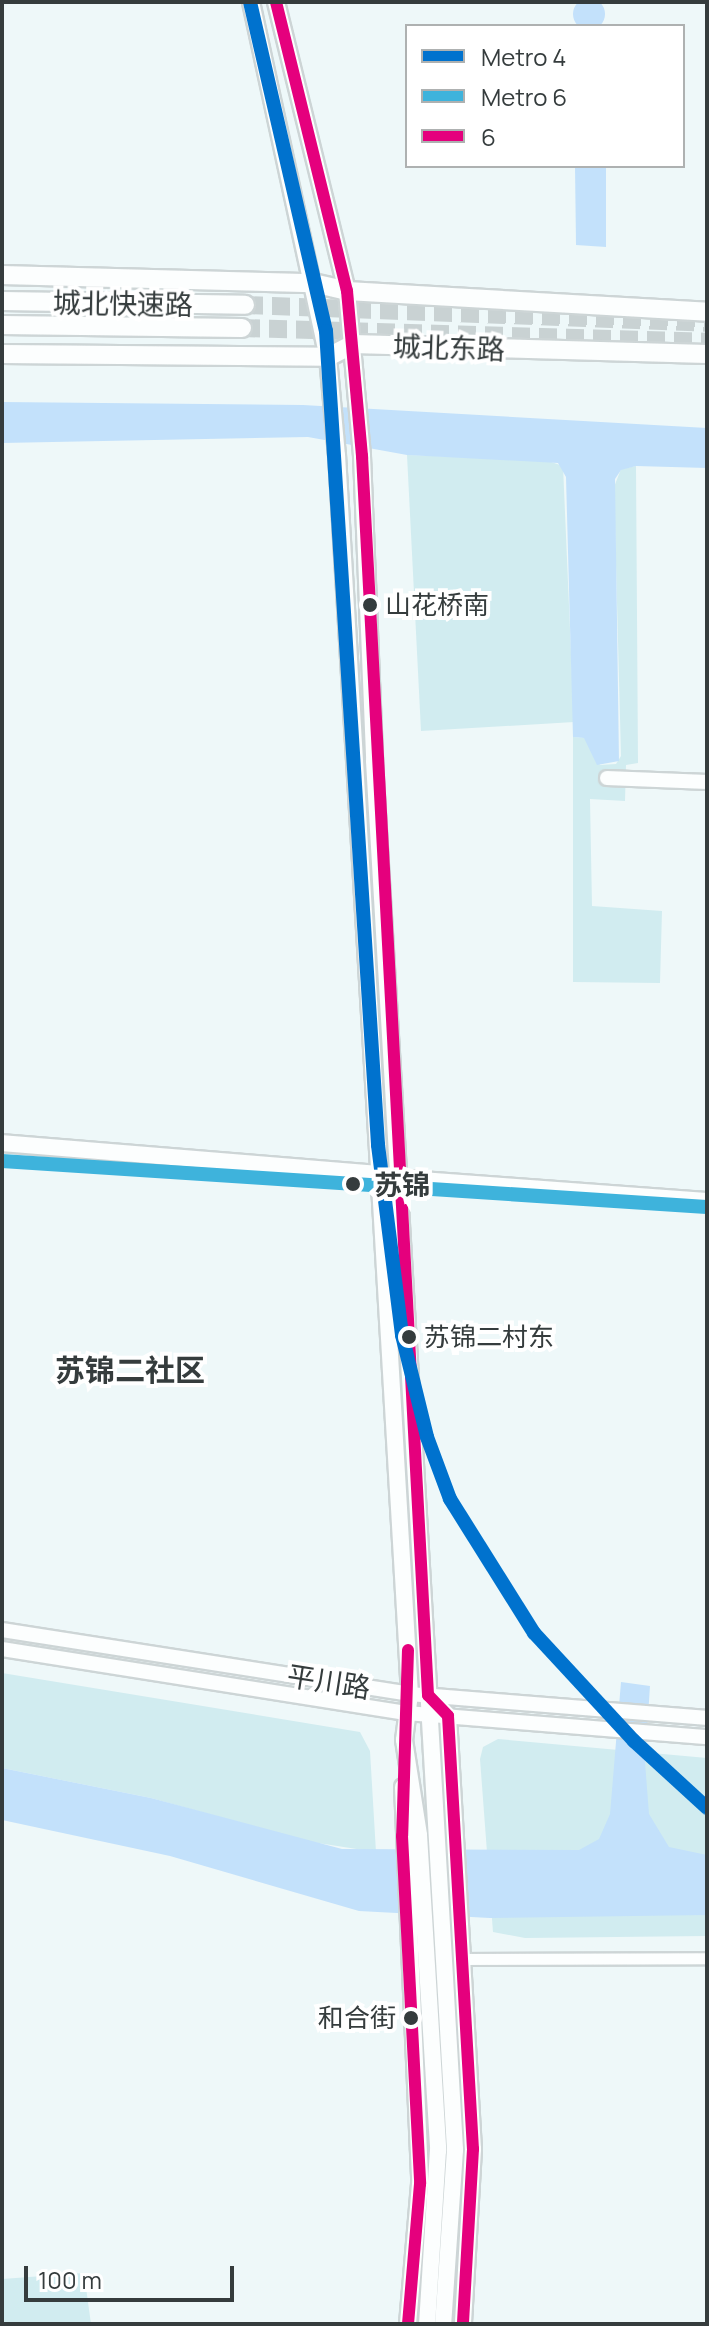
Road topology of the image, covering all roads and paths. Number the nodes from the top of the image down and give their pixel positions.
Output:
1 (251, 2) edge
2 (276, 2) edge
3 (2, 275) edge
4 (313, 283) junction
5 (347, 291) junction
6 (2, 301) edge
7 (245, 305) tunnel mouth
8 (707, 312) edge
9 (2, 325) edge
10 (242, 328) tunnel mouth
11 (353, 344) junction
12 (2, 354) edge
13 (707, 354) edge
14 (328, 357) junction
15 (607, 778) dead end
16 (707, 782) edge
17 (2, 1143) edge
18 (380, 1174) junction
19 (398, 1176) junction
20 (707, 1198) edge
21 (2, 1630) edge
22 (2, 1649) edge
23 (410, 1694) junction
24 (428, 1695) junction
25 (407, 1713) junction
26 (440, 1715) junction
27 (707, 1718) edge
28 (707, 1737) edge
29 (419, 1834) junction
30 (707, 1958) edge
31 (462, 1959) junction
32 (438, 2009) junction
33 (408, 2324) edge
34 (427, 2324) edge
35 (443, 2324) edge
36 (463, 2324) edge

1 - 4 main road
2 - 5 main road
3 - 4 main road, 城北东路
4 - 5 main road, 城北东路
4 - 14 main road
5 - 8 main road, 城北东路
5 - 11 main road
6 - 7 main road, 城北快速路
9 - 10 main road, 城北快速路
11 - 13 main road, 城北东路
11 - 14 main road, 城北东路
11 - 19 main road
12 - 14 main road, 城北东路
14 - 18 main road
15 - 16 street
17 - 18 main road
18 - 19 street
18 - 23 main road
19 - 20 street
19 - 24 main road
21 - 23 street, 平川路
22 - 25 street, 平川路
23 - 24 street, 平川路
23 - 25 main road
24 - 26 main road
24 - 27 street, 平川路
25 - 26 street, 平川路
25 - 29 main road
26 - 28 street, 平川路
26 - 29 main road
26 - 31 main road
29 - 32 main road
29 - 33 main road
30 - 31 street
31 - 36 main road
32 - 34 main road
32 - 35 main road

